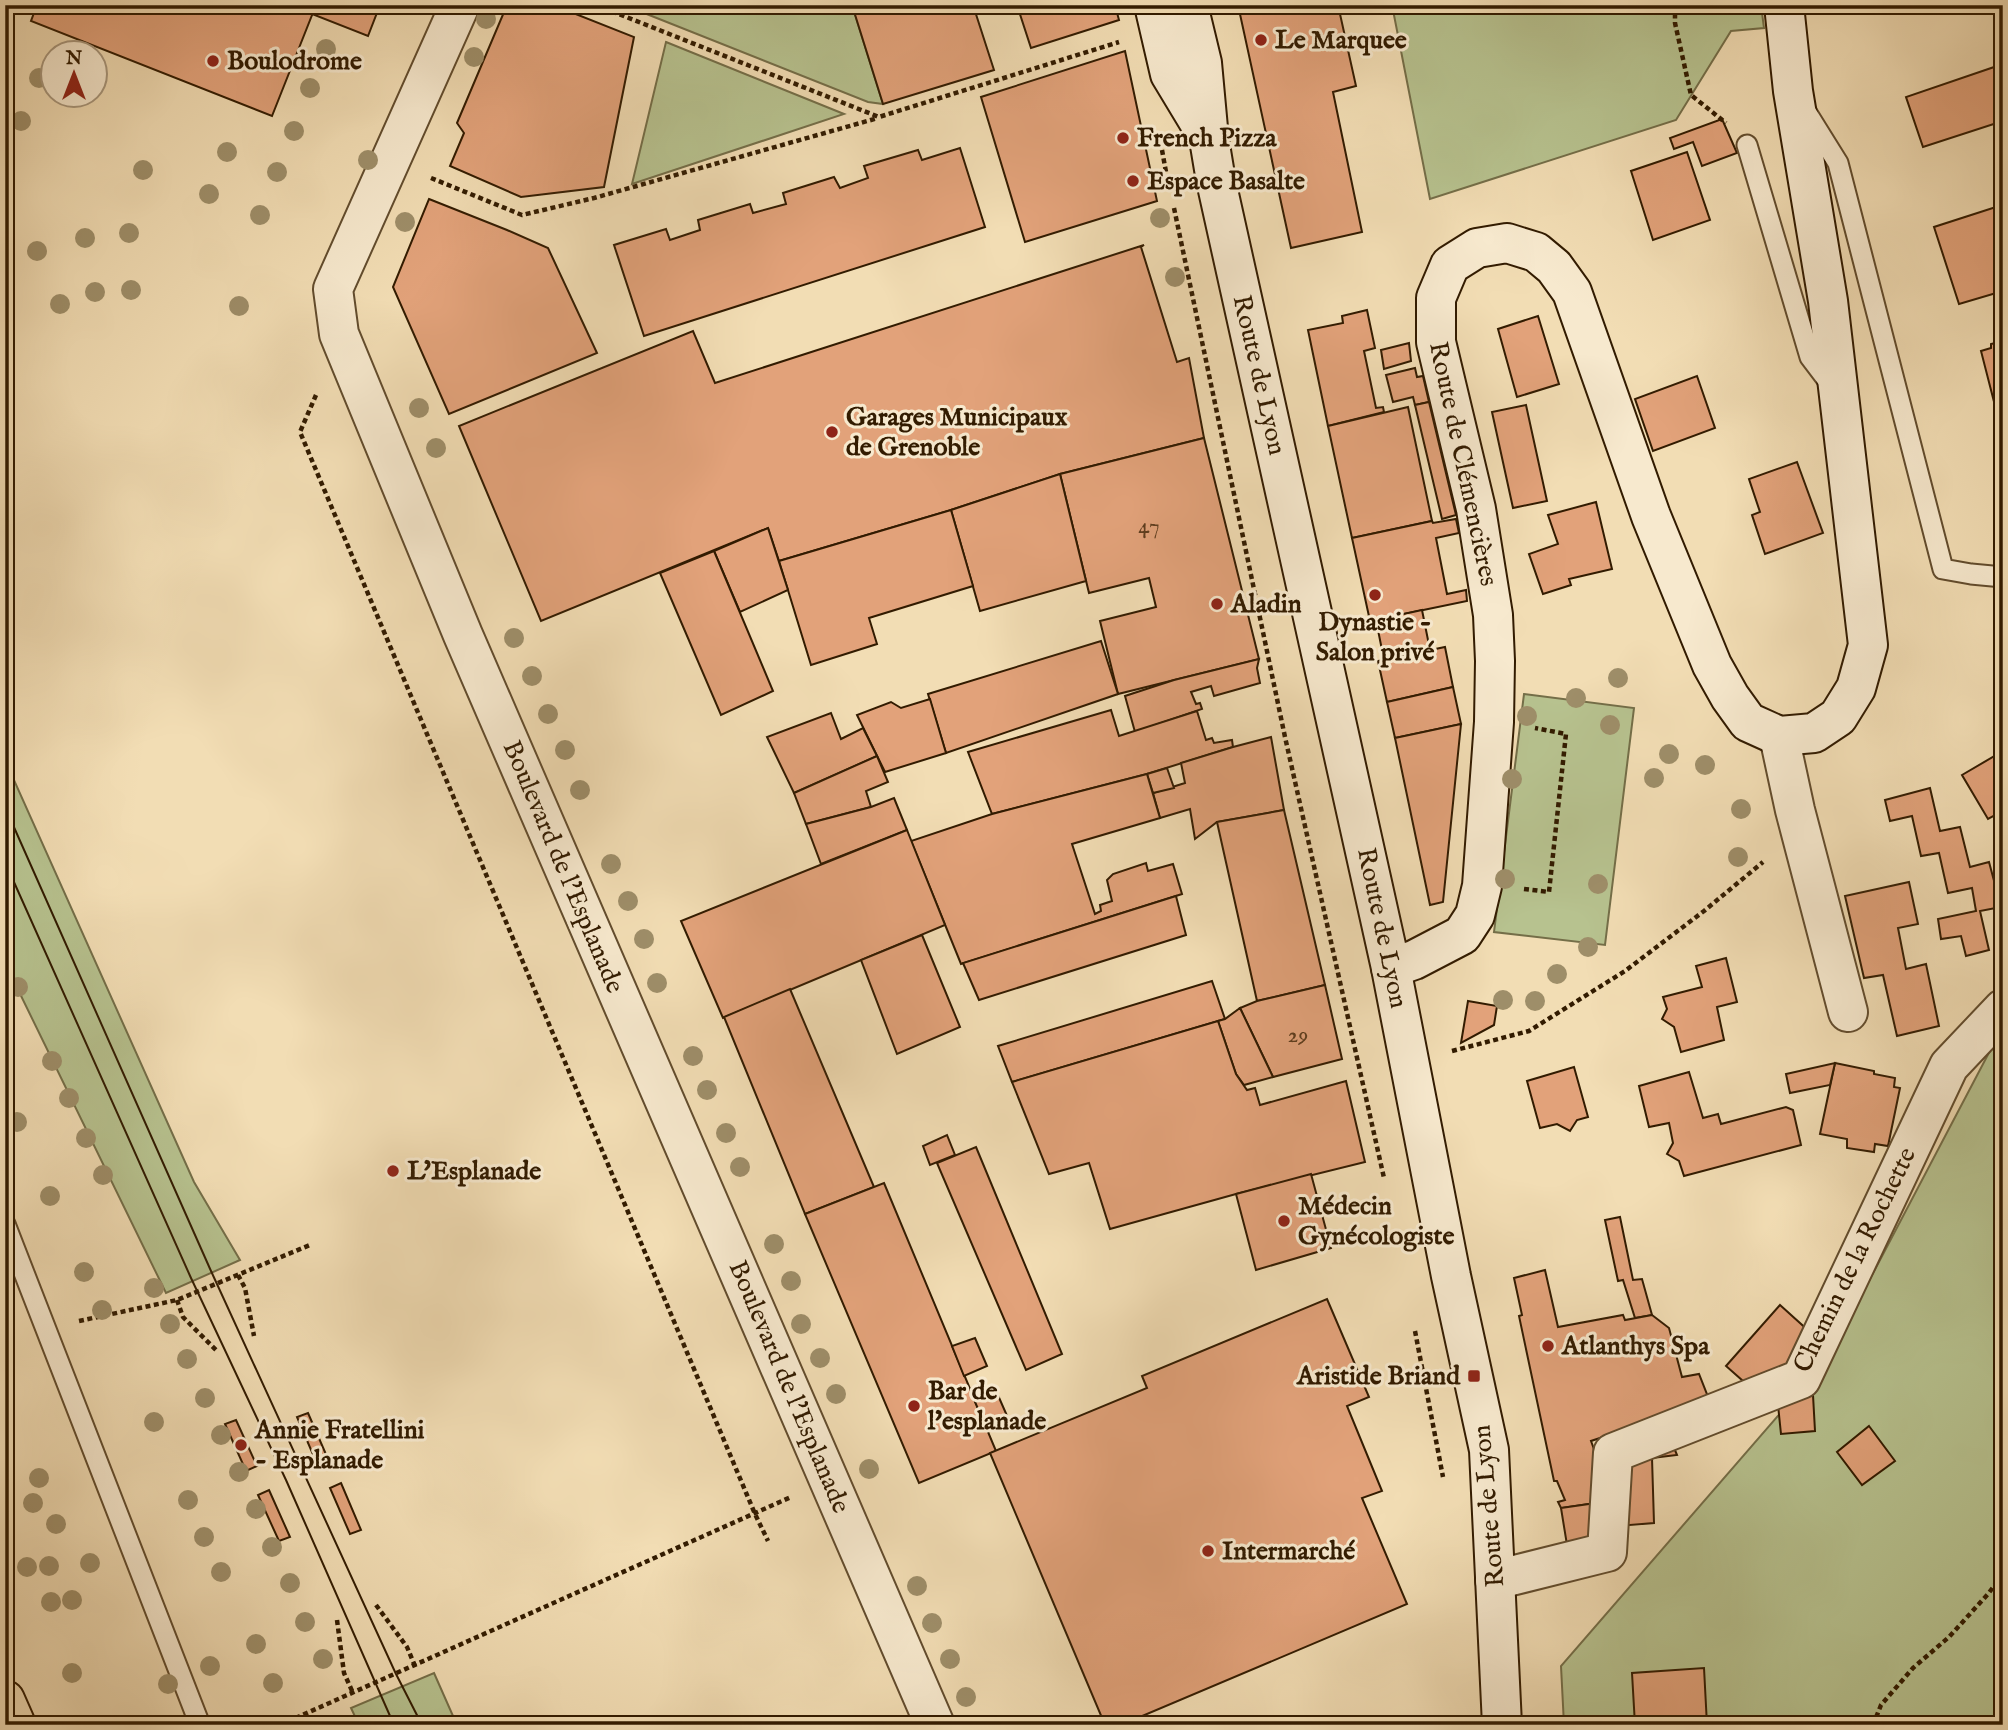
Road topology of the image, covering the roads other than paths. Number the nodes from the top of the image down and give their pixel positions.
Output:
1 (460, 5) edge
2 (1154, 5) edge
3 (1188, 5) edge
4 (1784, 5) edge
5 (1794, 91) junction
6 (1209, 139) junction
7 (1747, 145) road end
8 (1838, 394) junction
9 (2003, 577) edge
10 (1779, 736) junction
11 (1391, 968) junction
12 (2003, 1009) edge
13 (1848, 1012) dead end
14 (5, 1224) edge
15 (1495, 1580) junction
16 (5, 1700) edge
17 (16, 1725) edge
18 (200, 1725) edge
19 (935, 1725) edge
20 (1502, 1725) edge

1 - 19 street, Boulevard de l'Esplanade
2 - 6 street
3 - 6 street, Route de Lyon
4 - 5 street
5 - 8 street
5 - 9 lane
6 - 11 street, Route de Lyon
7 - 8 lane
8 - 10 street
10 - 11 street, Route de Clémencières
10 - 13 street
11 - 15 street, Route de Lyon
12 - 15 street, Chemin de la Rochette
14 - 18 lane
15 - 20 street, Route de Lyon
16 - 17 highway

